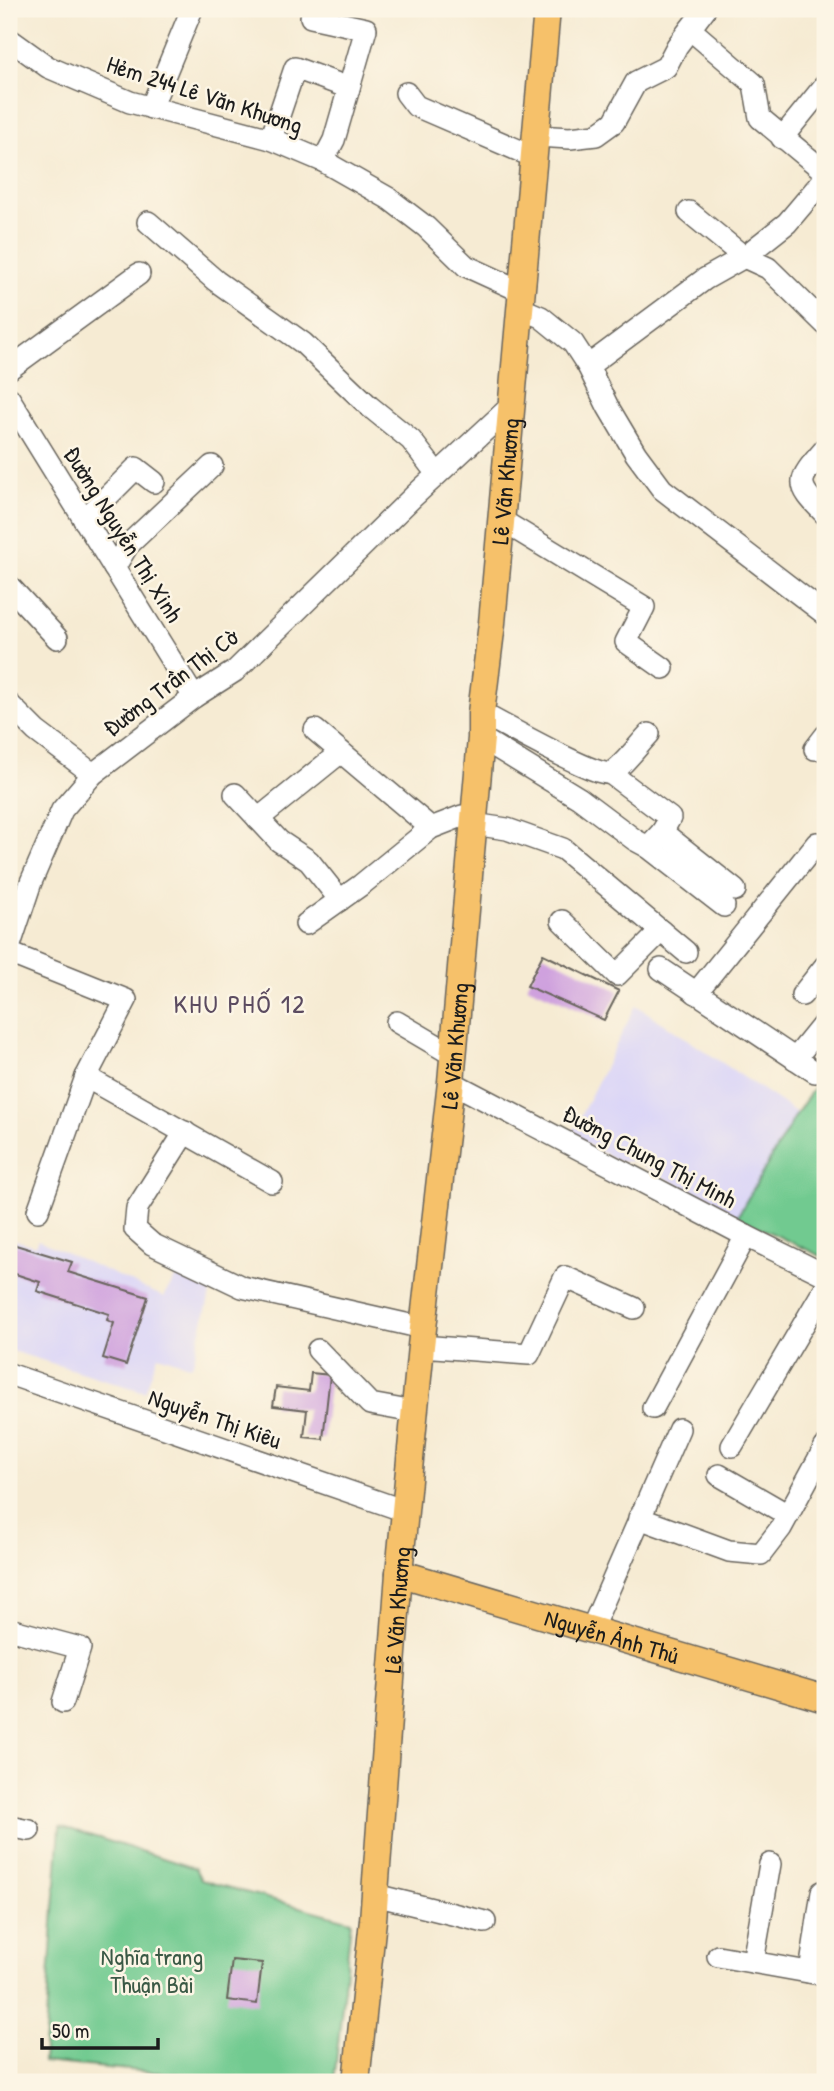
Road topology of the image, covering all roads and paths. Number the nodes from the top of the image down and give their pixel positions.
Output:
1 (192, 9) edge
2 (547, 9) edge
3 (705, 9) edge
4 (312, 17) dead end
5 (690, 29) junction
6 (9, 39) edge
7 (825, 85) edge
8 (349, 88) junction
9 (406, 93) dead end
10 (151, 108) junction
11 (782, 138) junction
12 (271, 139) junction
13 (535, 147) junction
14 (323, 161) junction
15 (825, 172) edge
16 (825, 178) edge
17 (689, 212) dead end
18 (148, 222) dead end
19 (744, 257) junction
20 (139, 274) dead end
21 (522, 301) junction
22 (825, 324) edge
23 (588, 366) junction
24 (9, 369) edge
25 (9, 398) edge
26 (510, 407) junction
27 (825, 449) edge
28 (212, 466) dead end
29 (437, 474) junction
30 (154, 482) dead end
31 (825, 514) edge
32 (84, 520) junction
33 (501, 520) junction
34 (114, 568) junction
35 (9, 588) edge
36 (825, 614) edge
37 (57, 638) dead end
38 (663, 668) dead end
39 (194, 698) junction
40 (9, 704) edge
41 (481, 725) junction
42 (315, 730) dead end
43 (649, 734) dead end
44 (341, 752) junction
45 (610, 773) junction
46 (93, 774) junction
47 (235, 794) dead end
48 (258, 819) junction
49 (473, 820) junction
50 (431, 828) junction
51 (655, 840) junction
52 (825, 852) edge
53 (340, 900) junction
54 (562, 920) dead end
55 (306, 924) dead end
56 (661, 931) junction
57 (745, 932) junction
58 (9, 951) edge
59 (686, 952) dead end
60 (661, 969) dead end
61 (824, 972) edge
62 (696, 993) junction
63 (803, 995) dead end
64 (825, 1021) edge
65 (397, 1022) dead end
66 (453, 1055) junction
67 (796, 1059) junction
68 (815, 1072) dead end
69 (86, 1077) junction
70 (451, 1082) junction
71 (185, 1132) junction
72 (272, 1182) dead end
73 (38, 1211) dead end
74 (746, 1236) junction
75 (825, 1275) edge
76 (825, 1288) edge
77 (634, 1308) dead end
78 (422, 1337) junction
79 (318, 1350) dead end
80 (9, 1374) edge
81 (653, 1408) dead end
82 (414, 1412) junction
83 (679, 1429) dead end
84 (732, 1446) dead end
85 (825, 1447) edge
86 (719, 1475) dead end
87 (405, 1511) junction
88 (788, 1515) junction
89 (639, 1518) junction
90 (399, 1573) junction
91 (9, 1629) edge
92 (592, 1629) junction
93 (825, 1699) edge
94 (63, 1702) dead end
95 (770, 1864) dead end
96 (822, 1892) dead end
97 (375, 1895) junction
98 (485, 1922) dead end
99 (718, 1956) dead end
100 (753, 1962) junction
101 (818, 1973) edge
102 (356, 2082) edge

1 - 10 street
2 - 13 main road, Lê Văn Khương
3 - 5 street
4 - 8 street
5 - 11 street
5 - 13 street
6 - 10 street, Hẻm 244 Lê Văn Khương
7 - 11 street
8 - 12 street
8 - 14 street
9 - 13 street
10 - 12 street, Hẻm 244 Lê Văn Khương
11 - 15 street
12 - 14 street, Hẻm 244 Lê Văn Khương
13 - 21 main road, Lê Văn Khương
14 - 21 street, Hẻm 244 Lê Văn Khương
16 - 19 street
17 - 19 street
18 - 29 street
19 - 22 street
19 - 23 street
20 - 24 street
21 - 23 street, Hẻm 244 Lê Văn Khương
21 - 26 main road, Lê Văn Khương
23 - 36 street, Hẻm 244 Lê Văn Khương
25 - 32 street, Đường Nguyễn Thị Xinh
26 - 29 street, Đường Trần Thị Cờ
26 - 33 main road, Lê Văn Khương
27 - 31 street
28 - 34 street
29 - 39 street, Đường Trần Thị Cờ
30 - 32 street
32 - 34 street, Đường Nguyễn Thị Xinh
33 - 38 street
33 - 41 main road, Lê Văn Khương
34 - 39 street, Đường Nguyễn Thị Xinh
35 - 37 street
39 - 46 street, Đường Trần Thị Cờ
40 - 46 street
41 - 45 street
41 - 49 main road, Lê Văn Khương
41 - 51 street
42 - 44 street
43 - 45 street
44 - 48 street
44 - 50 street
45 - 51 street
46 - 58 street, Đường Trần Thị Cờ
47 - 48 street
48 - 53 street
49 - 50 street
49 - 56 street
49 - 66 main road, Lê Văn Khương
50 - 53 street
51 - 57 street
52 - 57 street
53 - 55 street
54 - 56 street
56 - 59 street
57 - 62 street
58 - 69 street
60 - 62 street
61 - 63 street
62 - 67 street
64 - 67 street
65 - 66 street
66 - 70 main road, Lê Văn Khương
67 - 68 street
69 - 71 street
69 - 73 street
70 - 74 street, Đường Chung Thị Minh
70 - 78 main road, Lê Văn Khương
71 - 72 street
71 - 78 street
74 - 75 street, Đường Chung Thị Minh
74 - 81 street
76 - 84 street
77 - 78 street
78 - 82 main road, Lê Văn Khương
79 - 82 street
80 - 87 street, Nguyễn Thị Kiêu
82 - 87 main road, Lê Văn Khương
83 - 89 street
85 - 88 street
86 - 88 street
87 - 90 main road, Lê Văn Khương
88 - 89 street
89 - 92 street
90 - 92 main road, Nguyễn Ảnh Thủ
90 - 97 main road, Lê Văn Khương
91 - 94 street
92 - 93 main road, Nguyễn Ảnh Thủ
95 - 100 street
96 - 101 street
97 - 98 street
97 - 102 main road, Lê Văn Khương
99 - 100 street
100 - 101 street

